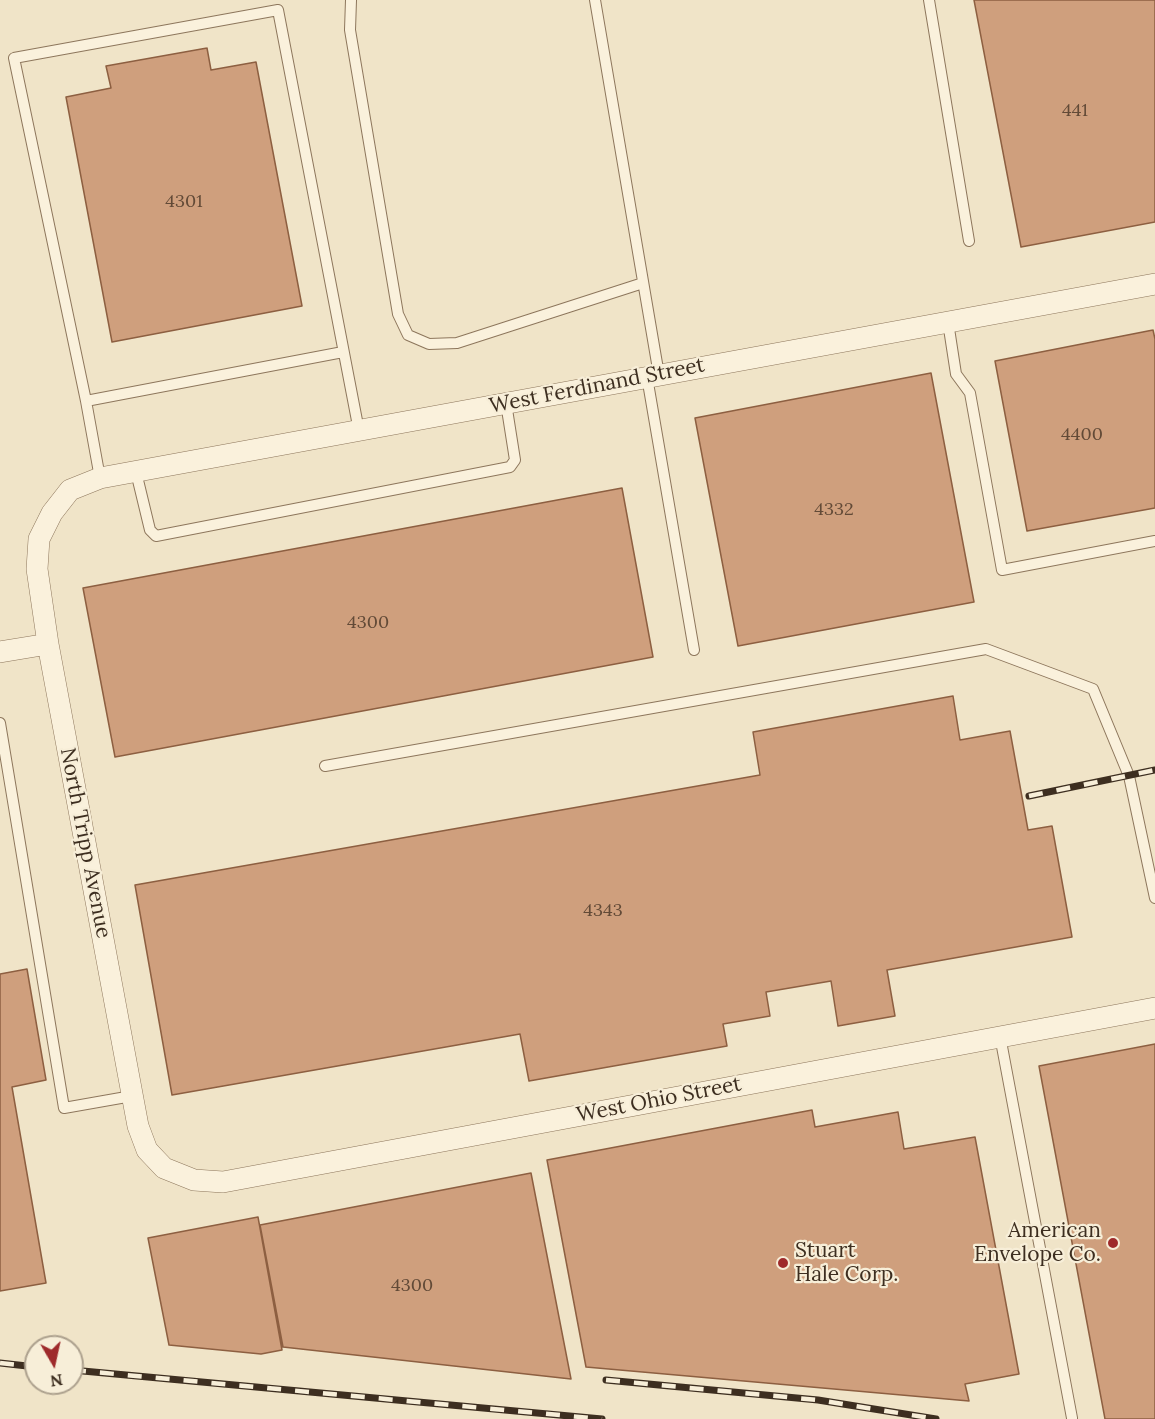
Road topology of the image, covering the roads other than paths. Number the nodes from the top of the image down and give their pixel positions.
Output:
1 (351, 0) edge
2 (595, 0) edge
3 (929, 0) edge
4 (969, 241) dead end
5 (643, 283) junction
6 (1155, 284) edge
7 (948, 322) junction
8 (343, 352) junction
9 (653, 376) junction
10 (86, 401) junction
11 (506, 403) junction
12 (358, 430) junction
13 (136, 472) junction
14 (100, 478) junction
15 (52, 513) joint
16 (1155, 541) edge
17 (48, 644) junction
18 (694, 650) dead end
19 (0, 652) edge
20 (0, 723) edge
21 (325, 766) dead end
22 (1155, 898) edge
23 (1155, 1008) edge
24 (1000, 1036) junction
25 (132, 1096) junction
26 (164, 1168) joint
27 (1072, 1418) edge

1 - 5 lane
2 - 5 lane
3 - 4 lane
5 - 9 lane
6 - 7 street, West Ferdinand Street
7 - 9 street, West Ferdinand Street
7 - 16 lane
8 - 10 lane
8 - 10 lane
8 - 12 lane
9 - 11 street, West Ferdinand Street
9 - 18 lane
10 - 14 lane
11 - 12 street, West Ferdinand Street
11 - 13 lane
12 - 13 street, West Ferdinand Street
13 - 14 street, West Ferdinand Street
14 - 15 street, West Ferdinand Street
15 - 17 street, North Tripp Avenue
17 - 19 street
17 - 25 street, North Tripp Avenue
20 - 25 lane
21 - 22 lane
23 - 24 street, West Ohio Street
24 - 26 street, West Ohio Street
24 - 27 lane
25 - 26 street, North Tripp Avenue

